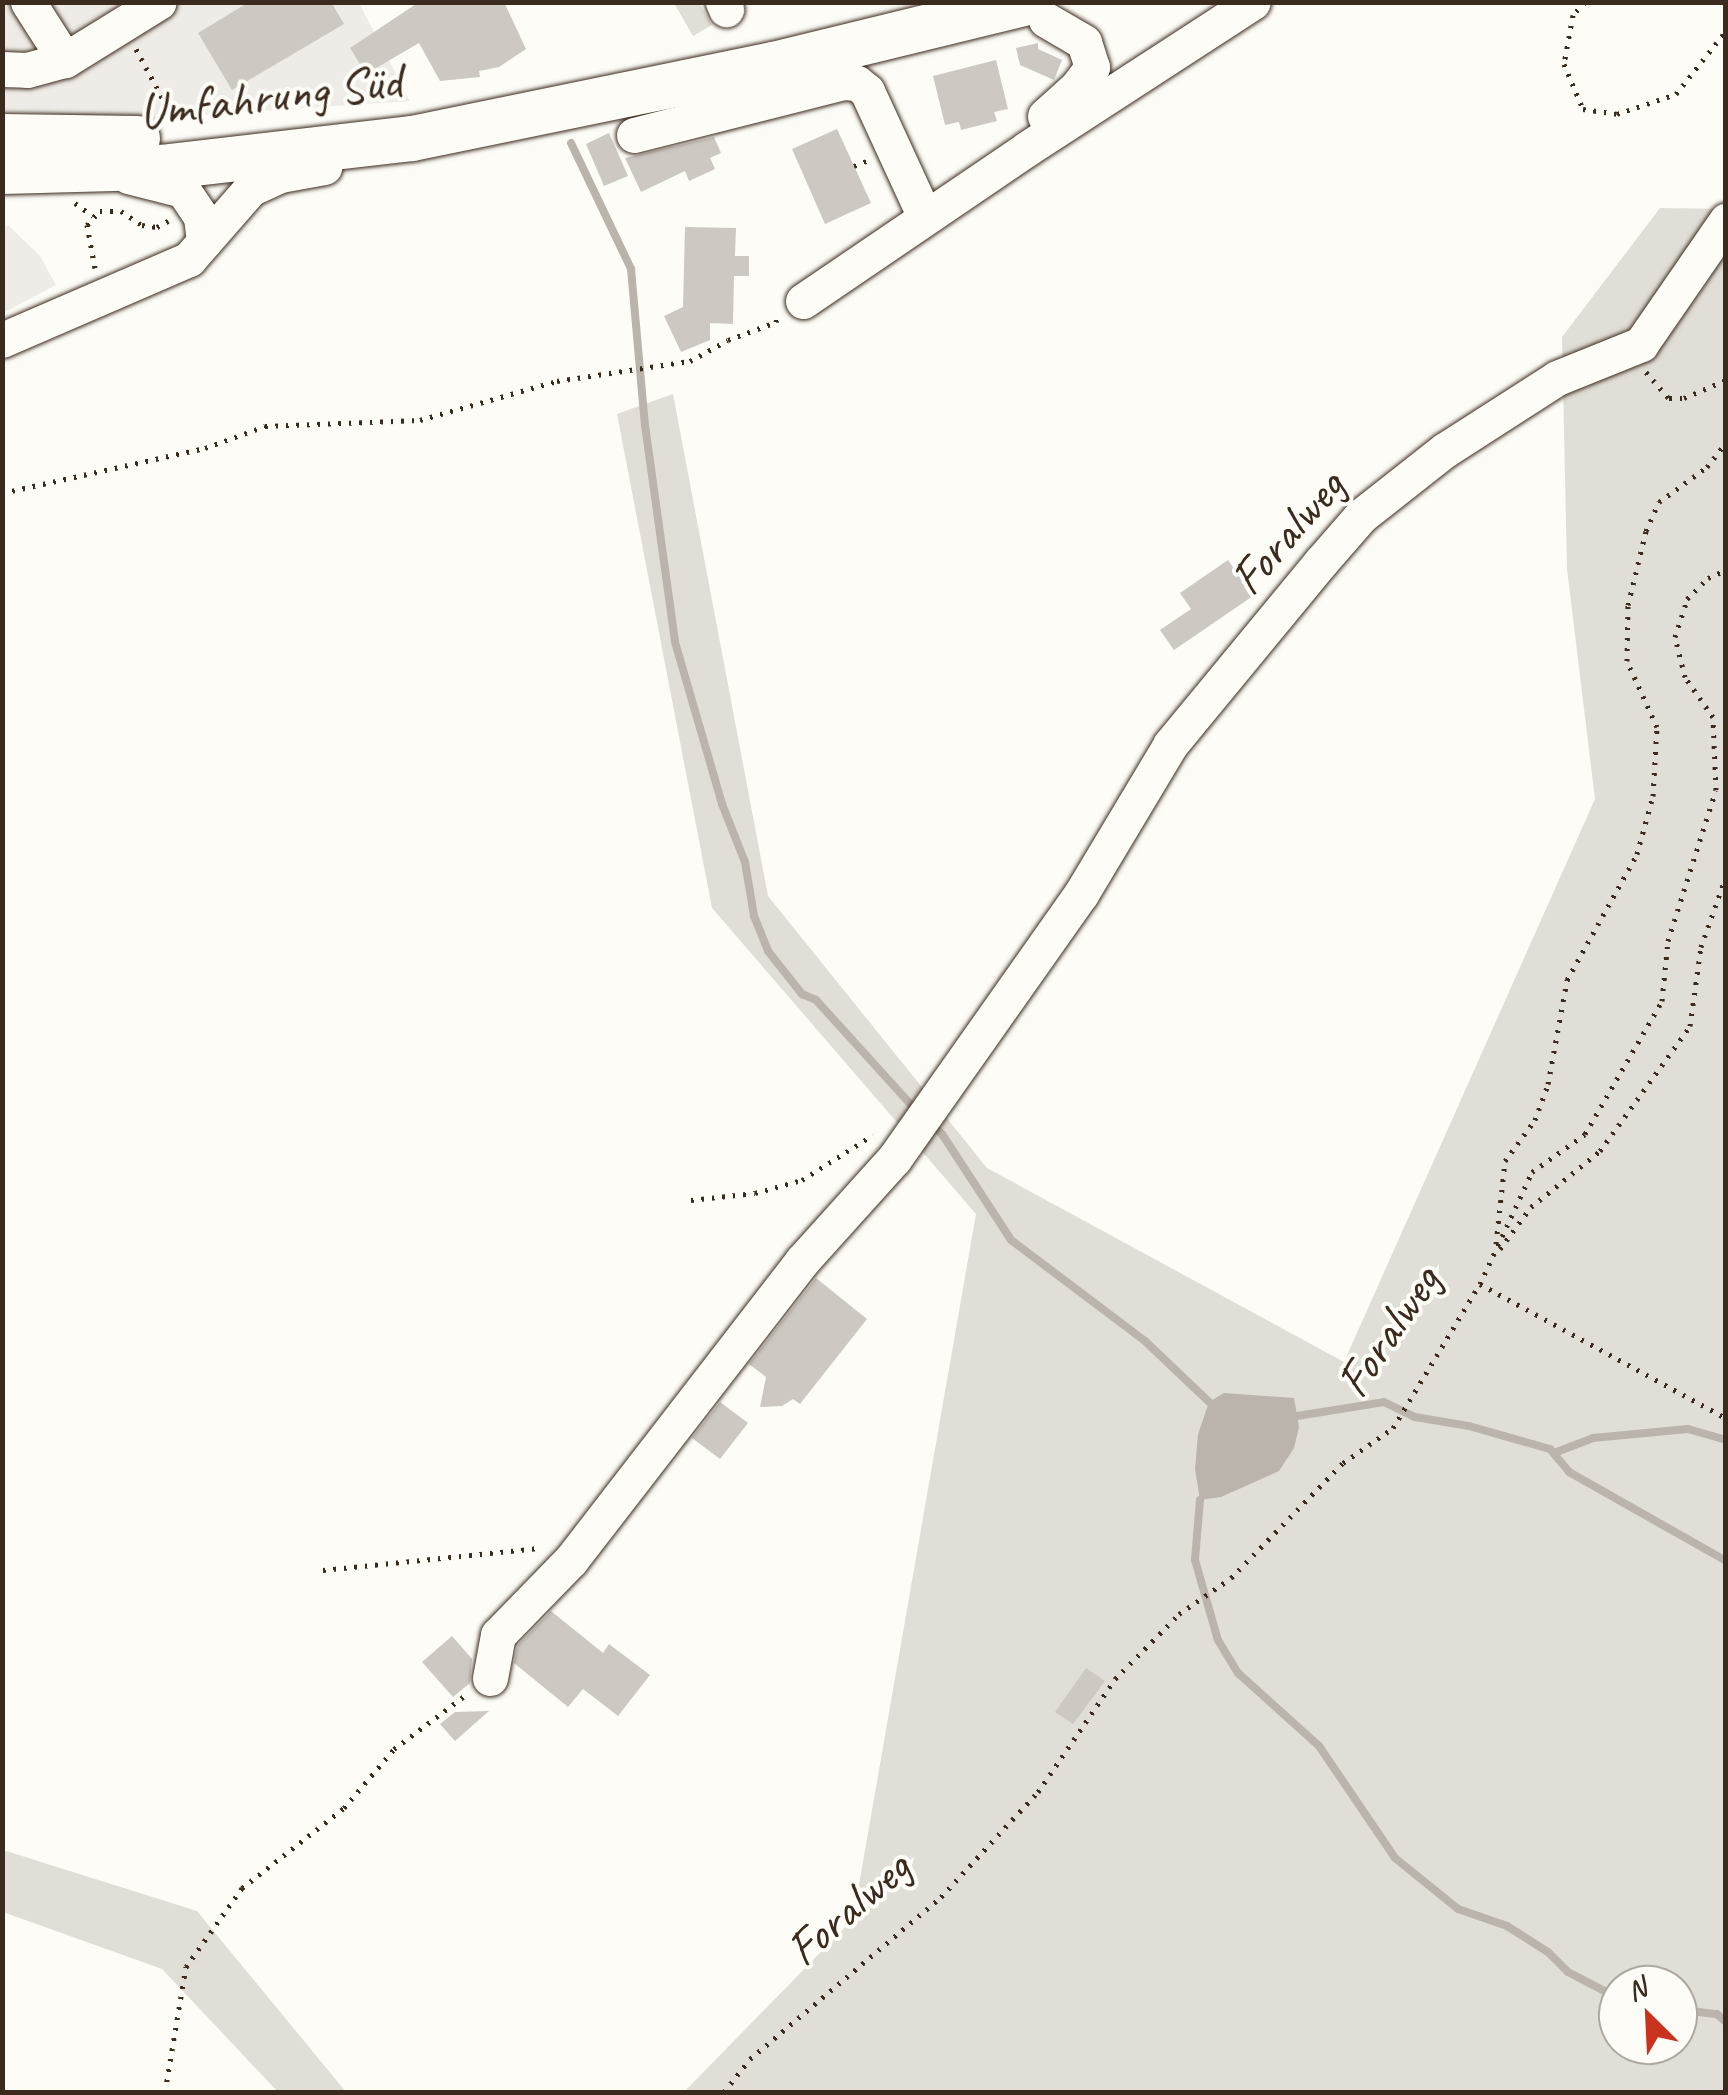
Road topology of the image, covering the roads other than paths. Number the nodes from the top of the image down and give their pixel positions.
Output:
1 (28, 2) edge
2 (159, 2) edge
3 (1253, 2) edge
4 (1037, 12) edge
5 (65, 60) junction
6 (2, 69) edge
7 (548, 108) junction
8 (634, 135) dead end
9 (2, 136) edge
10 (412, 138) junction
11 (1028, 148) junction
12 (103, 170) junction
13 (2, 171) edge
14 (925, 217) junction
15 (1726, 221) edge
16 (204, 242) junction
17 (792, 304) road end
18 (2, 340) edge
19 (490, 1678) road end

1 - 5 street
2 - 5 street
3 - 11 street
4 - 7 main road, Umfahrung Süd
4 - 11 street
5 - 6 street
7 - 9 main road, Umfahrung Süd
7 - 10 main road, Umfahrung Süd
8 - 14 street
10 - 12 main road, Umfahrung Süd
10 - 16 street
11 - 14 street
12 - 13 main road, Umfahrung Süd
12 - 16 street
14 - 17 street
15 - 19 street, Foralweg
16 - 18 street

